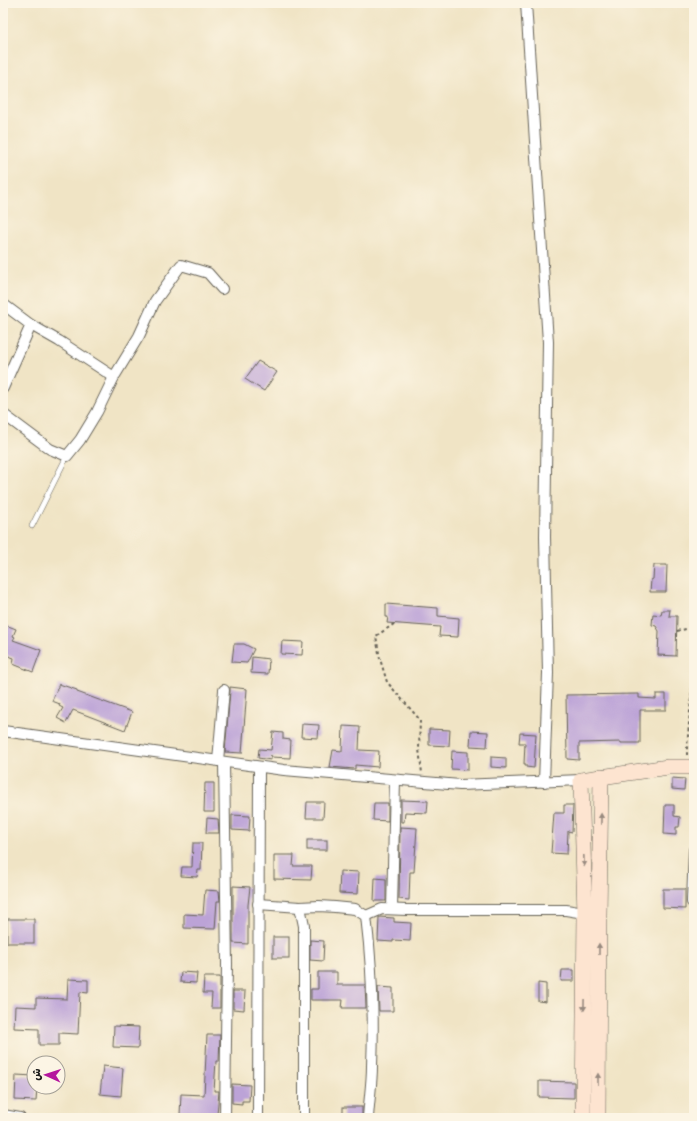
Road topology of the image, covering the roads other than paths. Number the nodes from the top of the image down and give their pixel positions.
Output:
1 (526, 3) edge
2 (222, 289) dead end
3 (3, 304) edge
4 (31, 325) junction
5 (114, 377) junction
6 (3, 388) edge
7 (3, 414) edge
8 (67, 456) junction
9 (32, 526) dead end
10 (224, 690) dead end
11 (3, 731) edge
12 (221, 762) junction
13 (259, 767) junction
14 (691, 767) edge
15 (602, 776) junction
16 (394, 780) junction
17 (581, 780) junction
18 (544, 782) junction
19 (694, 850) edge
20 (692, 902) dead end
21 (258, 904) junction
22 (300, 907) junction
23 (392, 909) junction
24 (366, 916) junction
25 (592, 916) junction
26 (3, 1115) edge
27 (20, 1118) edge
28 (225, 1118) edge
29 (258, 1118) edge
30 (304, 1118) edge
31 (368, 1118) edge
32 (583, 1118) edge
33 (598, 1118) edge

1 - 18 street
2 - 5 street
3 - 4 street
4 - 5 street
4 - 6 street
5 - 8 street
7 - 8 street
8 - 9 lane
10 - 12 street
11 - 12 street
12 - 13 street
12 - 28 street
13 - 16 street
13 - 21 street
14 - 15 street
15 - 17 street
25 -> 15 street
16 - 18 street
16 - 23 street
17 - 18 street
17 -> 25 street
19 - 20 street
21 - 22 street
21 - 29 street
22 - 24 street
22 - 30 street
23 - 24 street
23 - 25 street
24 - 31 street
25 -> 32 street
33 -> 25 street
26 - 27 street

